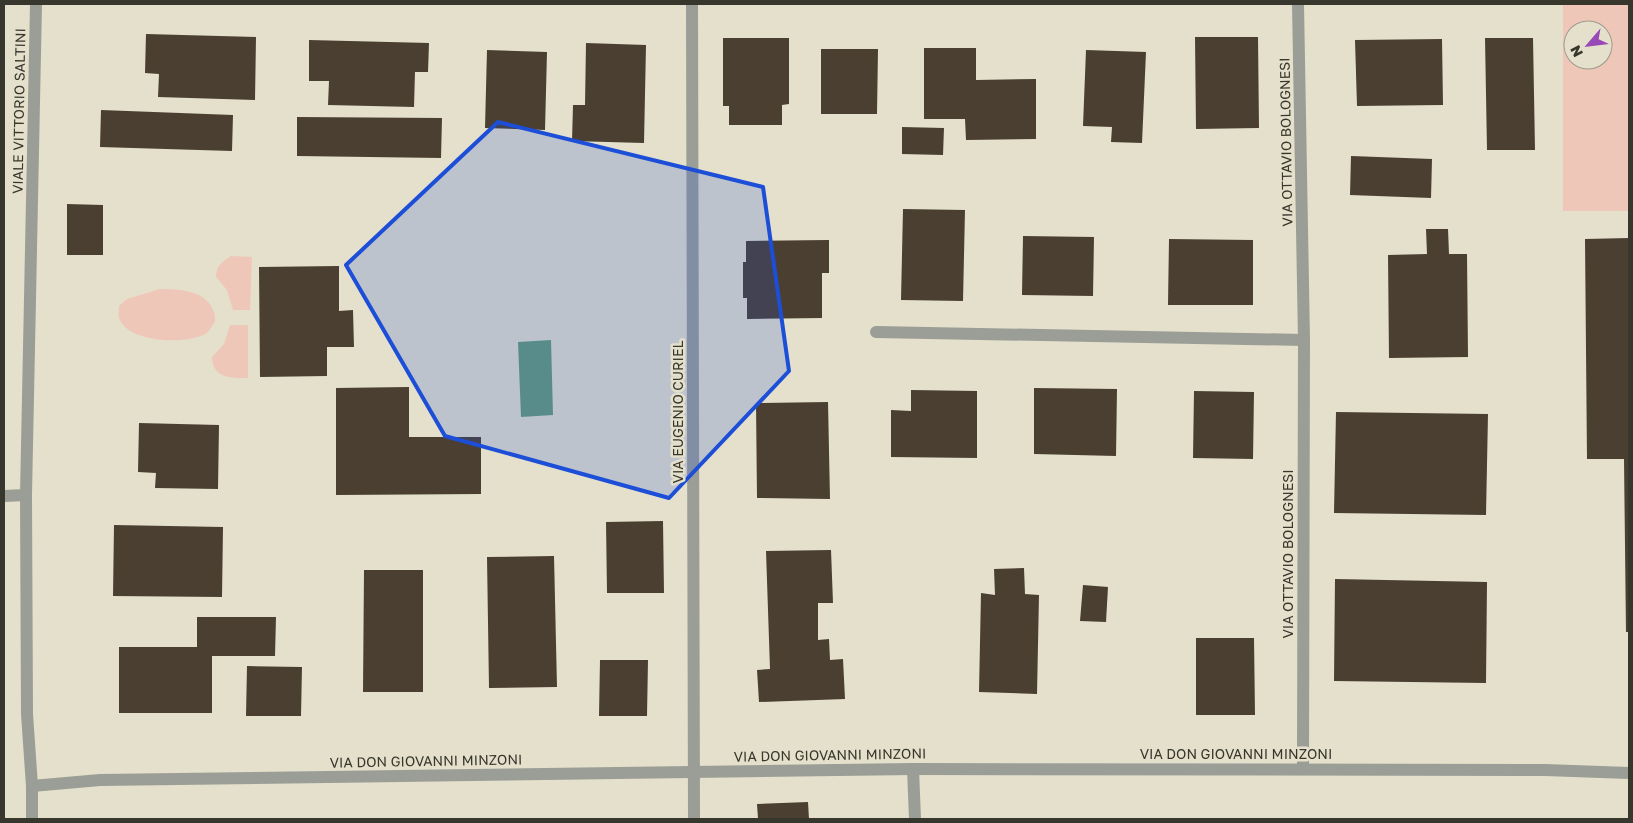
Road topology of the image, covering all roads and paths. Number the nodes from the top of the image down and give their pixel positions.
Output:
1 (36, 4) edge
2 (692, 4) edge
3 (1298, 4) edge
4 (876, 332) dead end
5 (1304, 340) junction
6 (26, 495) junction
7 (4, 496) edge
8 (914, 769) junction
9 (1303, 769) junction
10 (693, 772) junction
11 (1629, 773) edge
12 (32, 786) junction
13 (32, 819) edge
14 (694, 819) edge
15 (915, 819) edge

1 - 6 street, VIALE VITTORIO SALTINI
2 - 10 street, VIA EUGENIO CURIEL
3 - 5 street, VIA OTTAVIO BOLOGNESI
4 - 5 street
5 - 9 street, VIA OTTAVIO BOLOGNESI
6 - 7 street
6 - 12 street, VIALE VITTORIO SALTINI
8 - 9 street, VIA DON GIOVANNI MINZONI
8 - 10 street, VIA DON GIOVANNI MINZONI
8 - 15 street
9 - 11 street, VIA DON GIOVANNI MINZONI
10 - 12 street, VIA DON GIOVANNI MINZONI
10 - 14 street, VIA EUGENIO CURIEL
12 - 13 street, VIALE VITTORIO SALTINI

